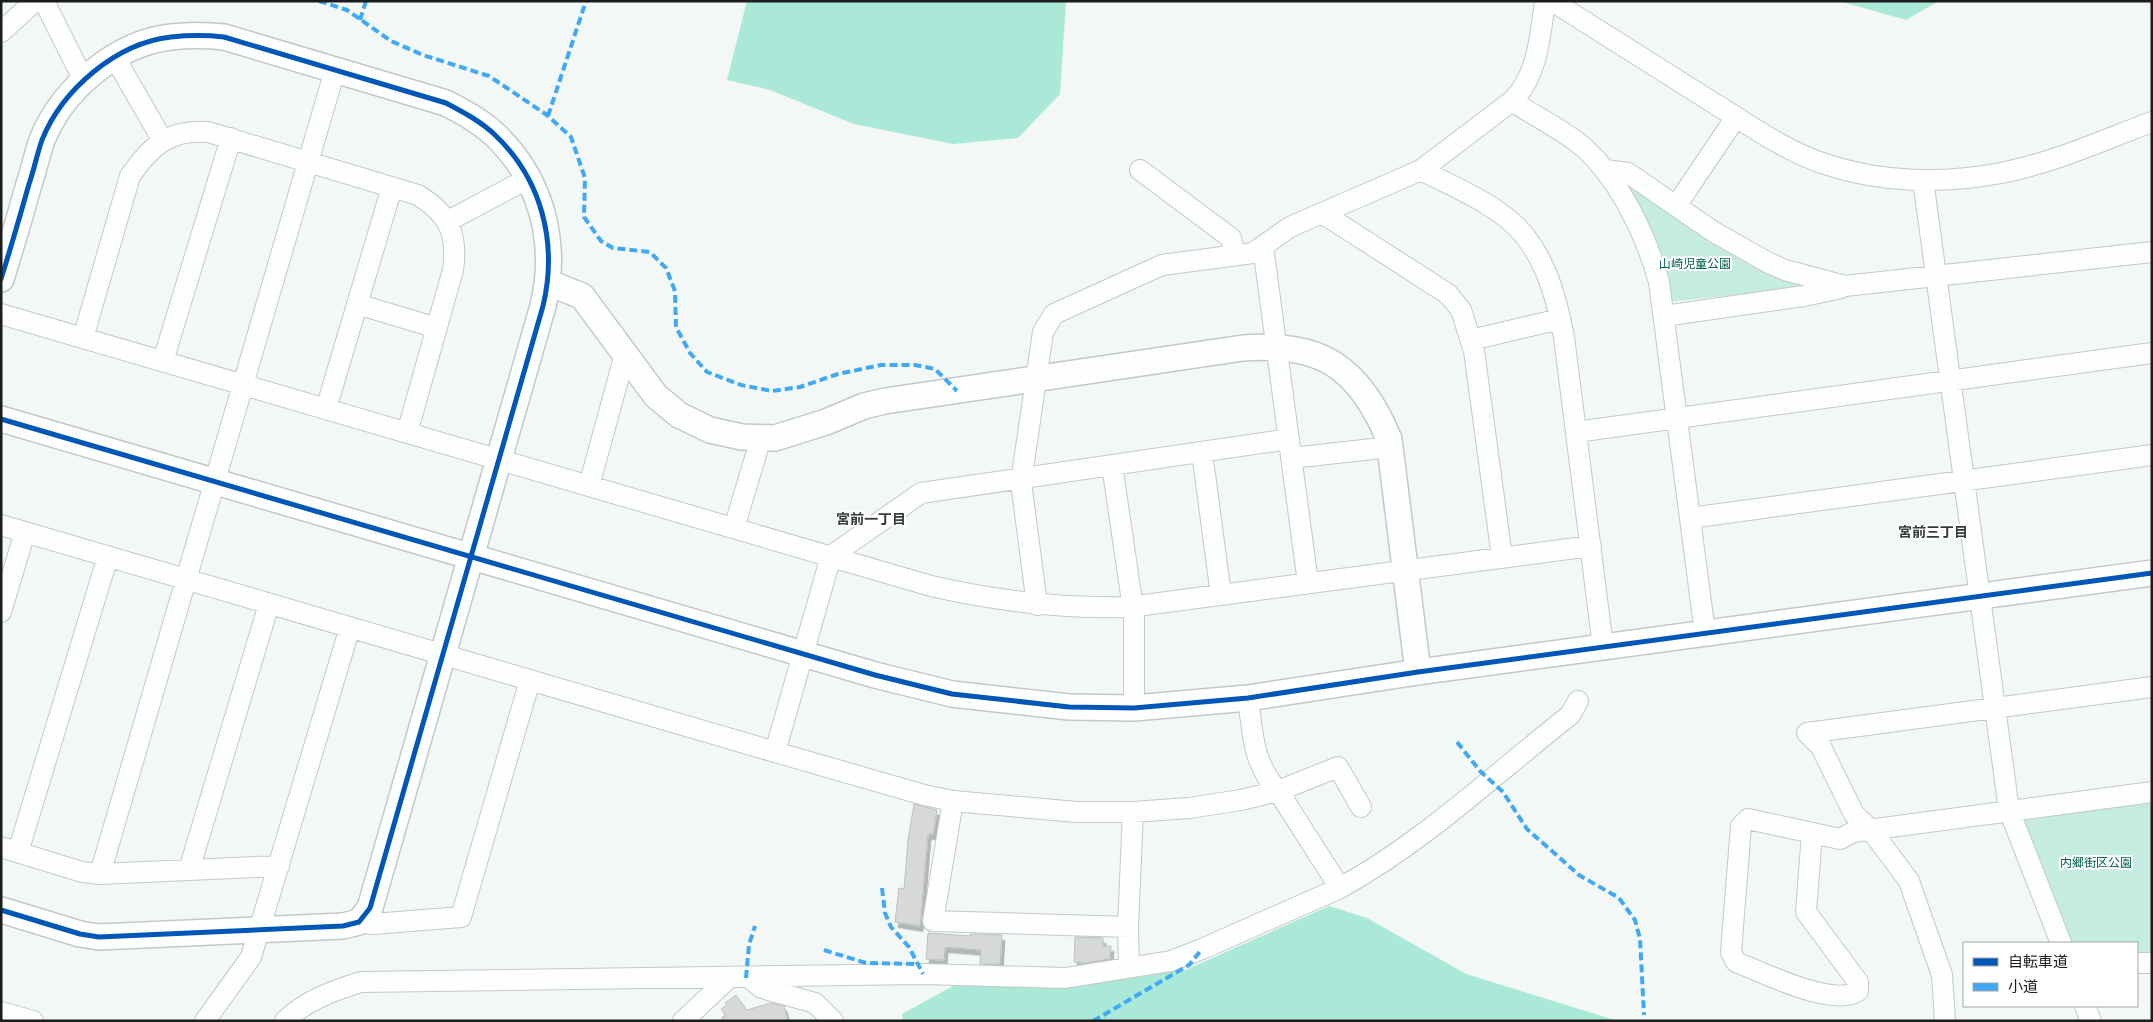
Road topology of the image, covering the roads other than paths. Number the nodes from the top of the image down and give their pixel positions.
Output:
1 (35, 1) edge
2 (44, 1) edge
3 (1546, 1) edge
4 (1552, 1) edge
5 (1, 32) edge
6 (114, 58) junction
7 (335, 70) junction
8 (84, 80) junction
9 (1512, 102) junction
10 (1736, 117) junction
11 (2152, 122) edge
12 (231, 138) junction
13 (163, 140) junction
14 (308, 162) junction
15 (1140, 170) dead end
16 (1421, 170) junction
17 (1605, 170) junction
18 (529, 178) junction
19 (1923, 180) junction
20 (392, 187) junction
21 (1676, 206) junction
22 (1322, 213) junction
23 (448, 221) junction
24 (1263, 246) junction
25 (2152, 252) edge
26 (1235, 255) junction
27 (1936, 276) junction
28 (1, 279) edge
29 (549, 283) junction
30 (1845, 286) junction
31 (357, 304) junction
32 (1, 314) edge
33 (1664, 316) junction
34 (1560, 319) junction
35 (437, 328) junction
36 (83, 338) junction
37 (1471, 340) junction
38 (1277, 347) junction
39 (2152, 353) edge
40 (625, 354) junction
41 (163, 362) junction
42 (1036, 379) junction
43 (1950, 380) junction
44 (243, 385) junction
45 (326, 409) junction
46 (1677, 418) junction
47 (1, 419) edge
48 (407, 432) junction
49 (1576, 432) junction
50 (761, 438) junction
51 (1390, 447) junction
52 (1290, 448) junction
53 (1202, 452) junction
54 (2152, 455) edge
55 (499, 460) junction
56 (1112, 465) junction
57 (1022, 478) junction
58 (215, 481) junction
59 (1963, 481) junction
60 (589, 486) junction
61 (1690, 518) junction
62 (1, 525) edge
63 (734, 528) junction
64 (25, 532) junction
65 (1591, 546) junction
66 (472, 555) junction
67 (108, 556) junction
68 (831, 556) junction
69 (1502, 557) junction
70 (1406, 570) junction
71 (2152, 572) edge
72 (186, 579) junction
73 (1308, 583) junction
74 (1221, 595) junction
75 (1979, 595) junction
76 (269, 604) junction
77 (1037, 605) junction
78 (1133, 607) junction
79 (1, 612) edge
80 (350, 627) junction
81 (1706, 633) junction
82 (1603, 647) junction
83 (803, 653) junction
84 (443, 655) junction
85 (1418, 672) junction
86 (530, 680) junction
87 (2152, 687) edge
88 (1248, 698) junction
89 (1578, 701) dead end
90 (1134, 708) junction
91 (1995, 708) junction
92 (775, 752) junction
93 (1278, 791) junction
94 (2152, 792) edge
95 (953, 801) junction
96 (1361, 806) dead end
97 (2009, 810) junction
98 (1133, 812) junction
99 (1871, 830) junction
100 (1812, 833) junction
101 (10, 850) edge
102 (279, 866) junction
103 (189, 870) junction
104 (100, 874) junction
105 (1340, 888) junction
106 (1, 910) edge
107 (359, 922) junction
108 (1128, 927) junction
109 (260, 930) junction
110 (2061, 942) edge
111 (2138, 963) edge
112 (2152, 964) edge
113 (1128, 968) junction
114 (739, 978) junction
115 (2085, 1007) edge
116 (1, 1012) edge
117 (33, 1021) edge
118 (205, 1021) edge
119 (285, 1021) edge
120 (683, 1021) edge
121 (834, 1021) edge
122 (1946, 1021) edge
123 (2091, 1021) edge

1 - 5 street
2 - 8 street
3 - 9 street
4 - 10 street
6 - 7 street
6 - 8 street
6 - 13 street
7 - 14 street
7 - 18 street
8 - 28 street
9 - 16 street
9 - 17 street
10 - 19 street
10 - 21 street
11 - 19 street
12 - 13 street
12 - 14 street
12 - 41 street
13 - 36 street
14 - 20 street
14 - 44 street
15 - 26 street
16 - 22 street
16 - 34 street
17 - 21 street
17 - 33 street
18 - 23 street
18 - 29 street
19 - 27 street
20 - 23 street
20 - 31 street
21 - 30 street
22 - 24 street
22 - 37 street
23 - 35 street
24 - 26 street
24 - 38 street
25 - 27 street
26 - 42 street
27 - 30 street
27 - 43 street
29 - 40 street
29 - 55 street
30 - 33 street
31 - 35 street
31 - 45 street
32 - 36 street
33 - 46 street
34 - 37 street
34 - 49 street
35 - 48 street
36 - 41 street
37 - 69 street
38 - 42 street
38 - 51 street
38 - 52 street
39 - 43 street
40 - 50 street
40 - 60 street
41 - 44 street
42 - 50 street
42 - 57 street
43 - 46 street
43 - 59 street
44 - 45 street
44 - 58 street
45 - 48 street
46 - 49 street
46 - 61 street
47 - 58 street
48 - 55 street
49 - 65 street
50 - 63 street
51 - 52 street
51 - 70 street
52 - 53 street
52 - 73 street
53 - 56 street
53 - 74 street
54 - 59 street
55 - 60 street
55 - 66 street
56 - 57 street
56 - 78 street
57 - 68 street
57 - 77 street
58 - 66 street
58 - 72 street
59 - 61 street
59 - 75 street
60 - 63 street
61 - 81 street
62 - 64 street
63 - 68 street
64 - 67 street
64 - 79 street
65 - 69 street
65 - 82 street
66 - 83 street
66 - 84 street
67 - 72 street
67 - 101 street
68 - 77 street
68 - 83 street
69 - 70 street
70 - 73 street
70 - 85 street
71 - 75 street
72 - 76 street
72 - 104 street
73 - 74 street
74 - 78 street
75 - 81 street
75 - 91 street
76 - 80 street
76 - 103 street
77 - 78 street
78 - 90 street
80 - 84 street
80 - 102 street
81 - 82 street
82 - 85 street
83 - 90 street
83 - 92 street
84 - 86 street
84 - 107 street
85 - 88 street
86 - 92 street
86 - 107 street
87 - 91 street
88 - 90 street
88 - 93 street
89 - 105 street
91 - 97 street
91 - 99 street
92 - 95 street
93 - 96 street
93 - 98 street
93 - 105 street
94 - 97 street
95 - 98 street
95 - 108 street
97 - 99 street
97 - 110 street
98 - 108 street
99 - 100 street
99 - 122 street
100 - 100 street
101 - 104 street
102 - 103 street
102 - 109 street
103 - 104 street
105 - 113 street
106 - 109 street
107 - 109 street
108 - 113 street
109 - 118 street
111 - 112 street
113 - 114 street
114 - 119 street
114 - 120 street
114 - 121 street
115 - 123 street
116 - 117 street

